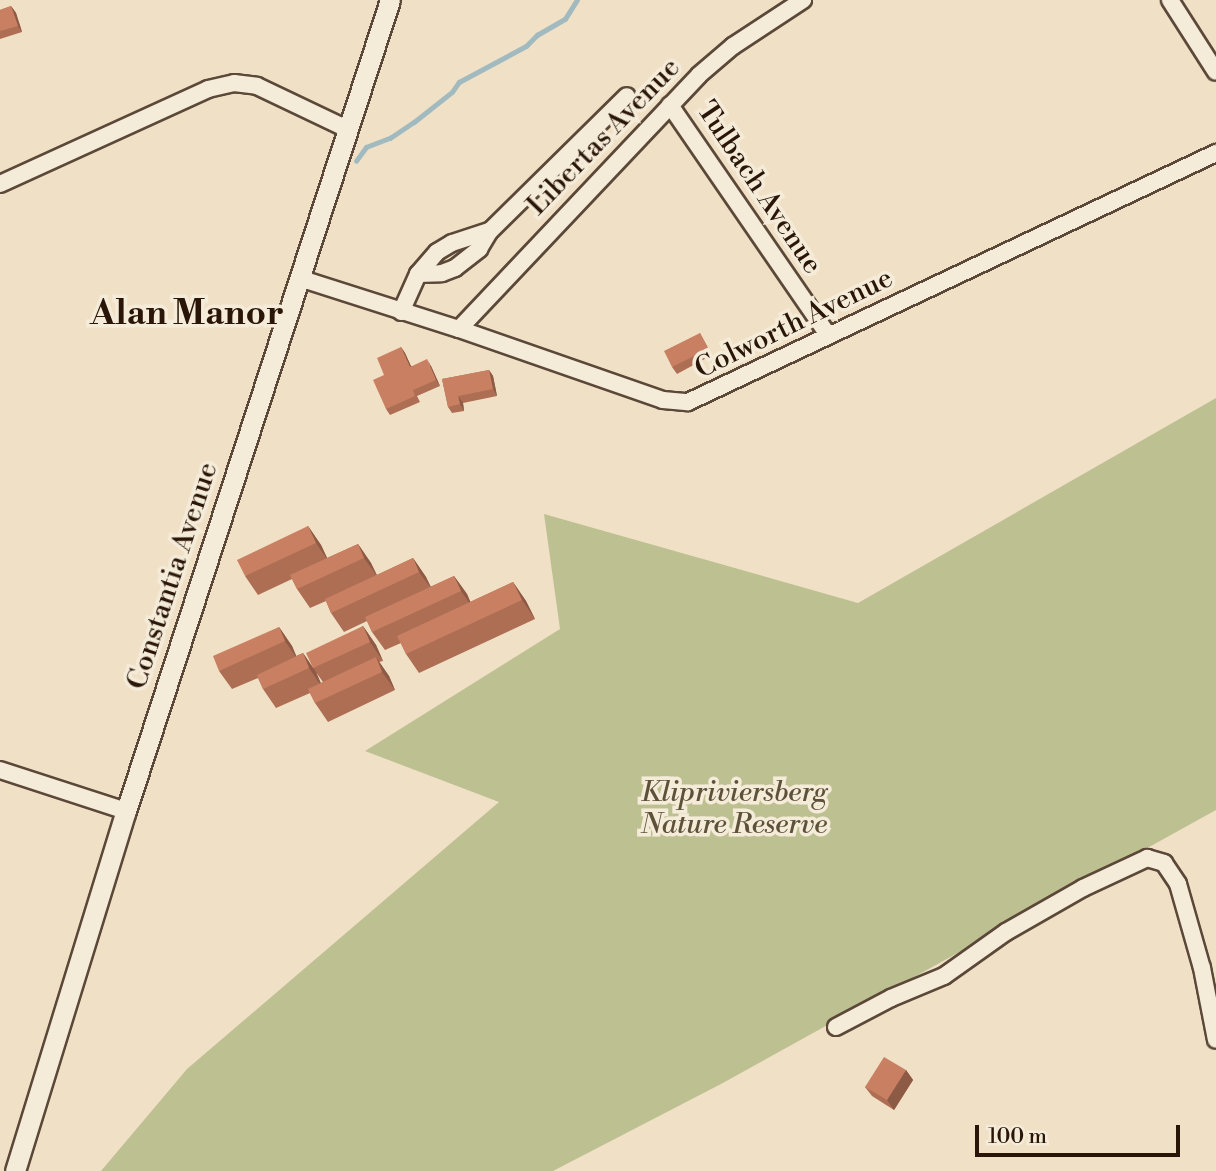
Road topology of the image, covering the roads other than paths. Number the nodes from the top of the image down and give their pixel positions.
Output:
1 (390, 0) edge
2 (803, 0) edge
3 (1170, 0) edge
4 (1216, 72) edge
5 (627, 96) dead end
6 (670, 105) junction
7 (347, 129) junction
8 (1216, 153) edge
9 (0, 184) edge
10 (490, 231) junction
11 (418, 274) junction
12 (299, 278) junction
13 (401, 312) junction
14 (459, 329) junction
15 (828, 335) junction
16 (0, 770) edge
17 (126, 811) junction
18 (836, 1027) dead end
19 (1216, 1040) edge
20 (15, 1171) edge

1 - 7 street, Constantia Avenue
2 - 6 street, Libertas Avenue
3 - 4 street
5 - 10 street
6 - 14 street, Libertas Avenue
6 - 15 street, Tulbach Avenue
7 - 9 street
7 - 12 street, Constantia Avenue
8 - 15 street, Colworth Avenue
10 - 11 street
10 - 11 street
11 - 13 street
12 - 13 street, Colworth Avenue
12 - 17 street, Constantia Avenue
13 - 14 street, Colworth Avenue
14 - 15 street, Colworth Avenue
16 - 17 street
17 - 20 street, Constantia Avenue
18 - 19 street

